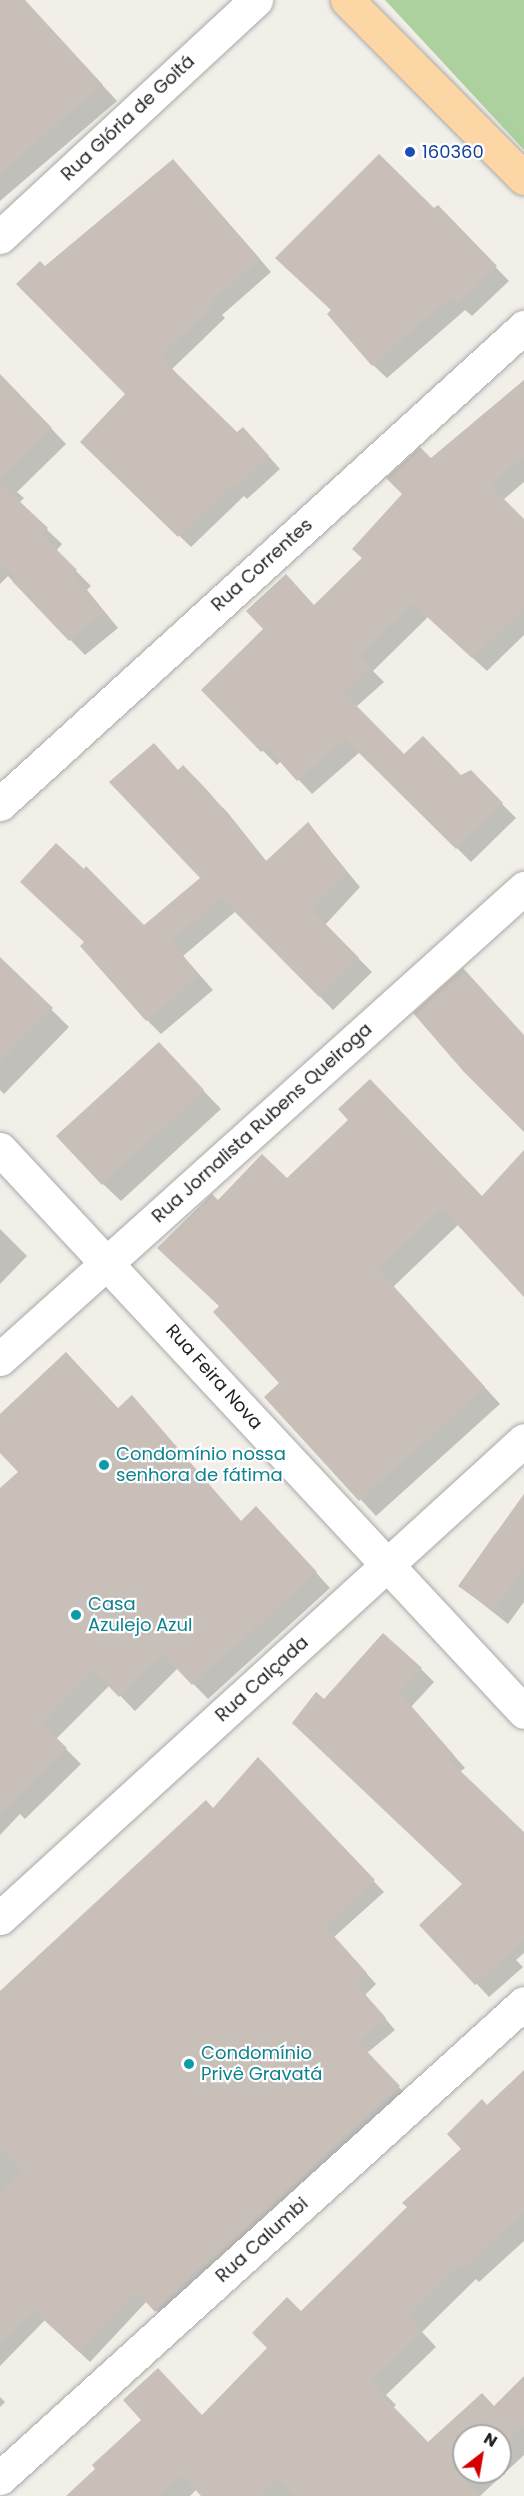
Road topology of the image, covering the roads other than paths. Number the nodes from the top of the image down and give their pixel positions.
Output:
1 (256, 0) edge
2 (347, 0) edge
3 (524, 178) edge
4 (0, 237) edge
5 (524, 327) edge
6 (0, 804) edge
7 (524, 888) edge
8 (0, 1149) edge
9 (108, 1261) junction
10 (0, 1359) edge
11 (524, 1440) edge
12 (387, 1566) junction
13 (524, 1712) edge
14 (0, 1918) edge
15 (524, 2003) edge
16 (0, 2478) edge

1 - 4 street, Rua Glória de Goitá
2 - 3 main road
5 - 6 street, Rua Correntes
7 - 9 street, Rua Jornalista Rubens Queiroga
8 - 9 street, Rua Feira Nova
9 - 10 street, Rua Jornalista Rubens Queiroga
9 - 12 street, Rua Feira Nova
11 - 12 street, Rua Calçada
12 - 13 street, Rua Feira Nova
12 - 14 street, Rua Calçada
15 - 16 street, Rua Calumbi

